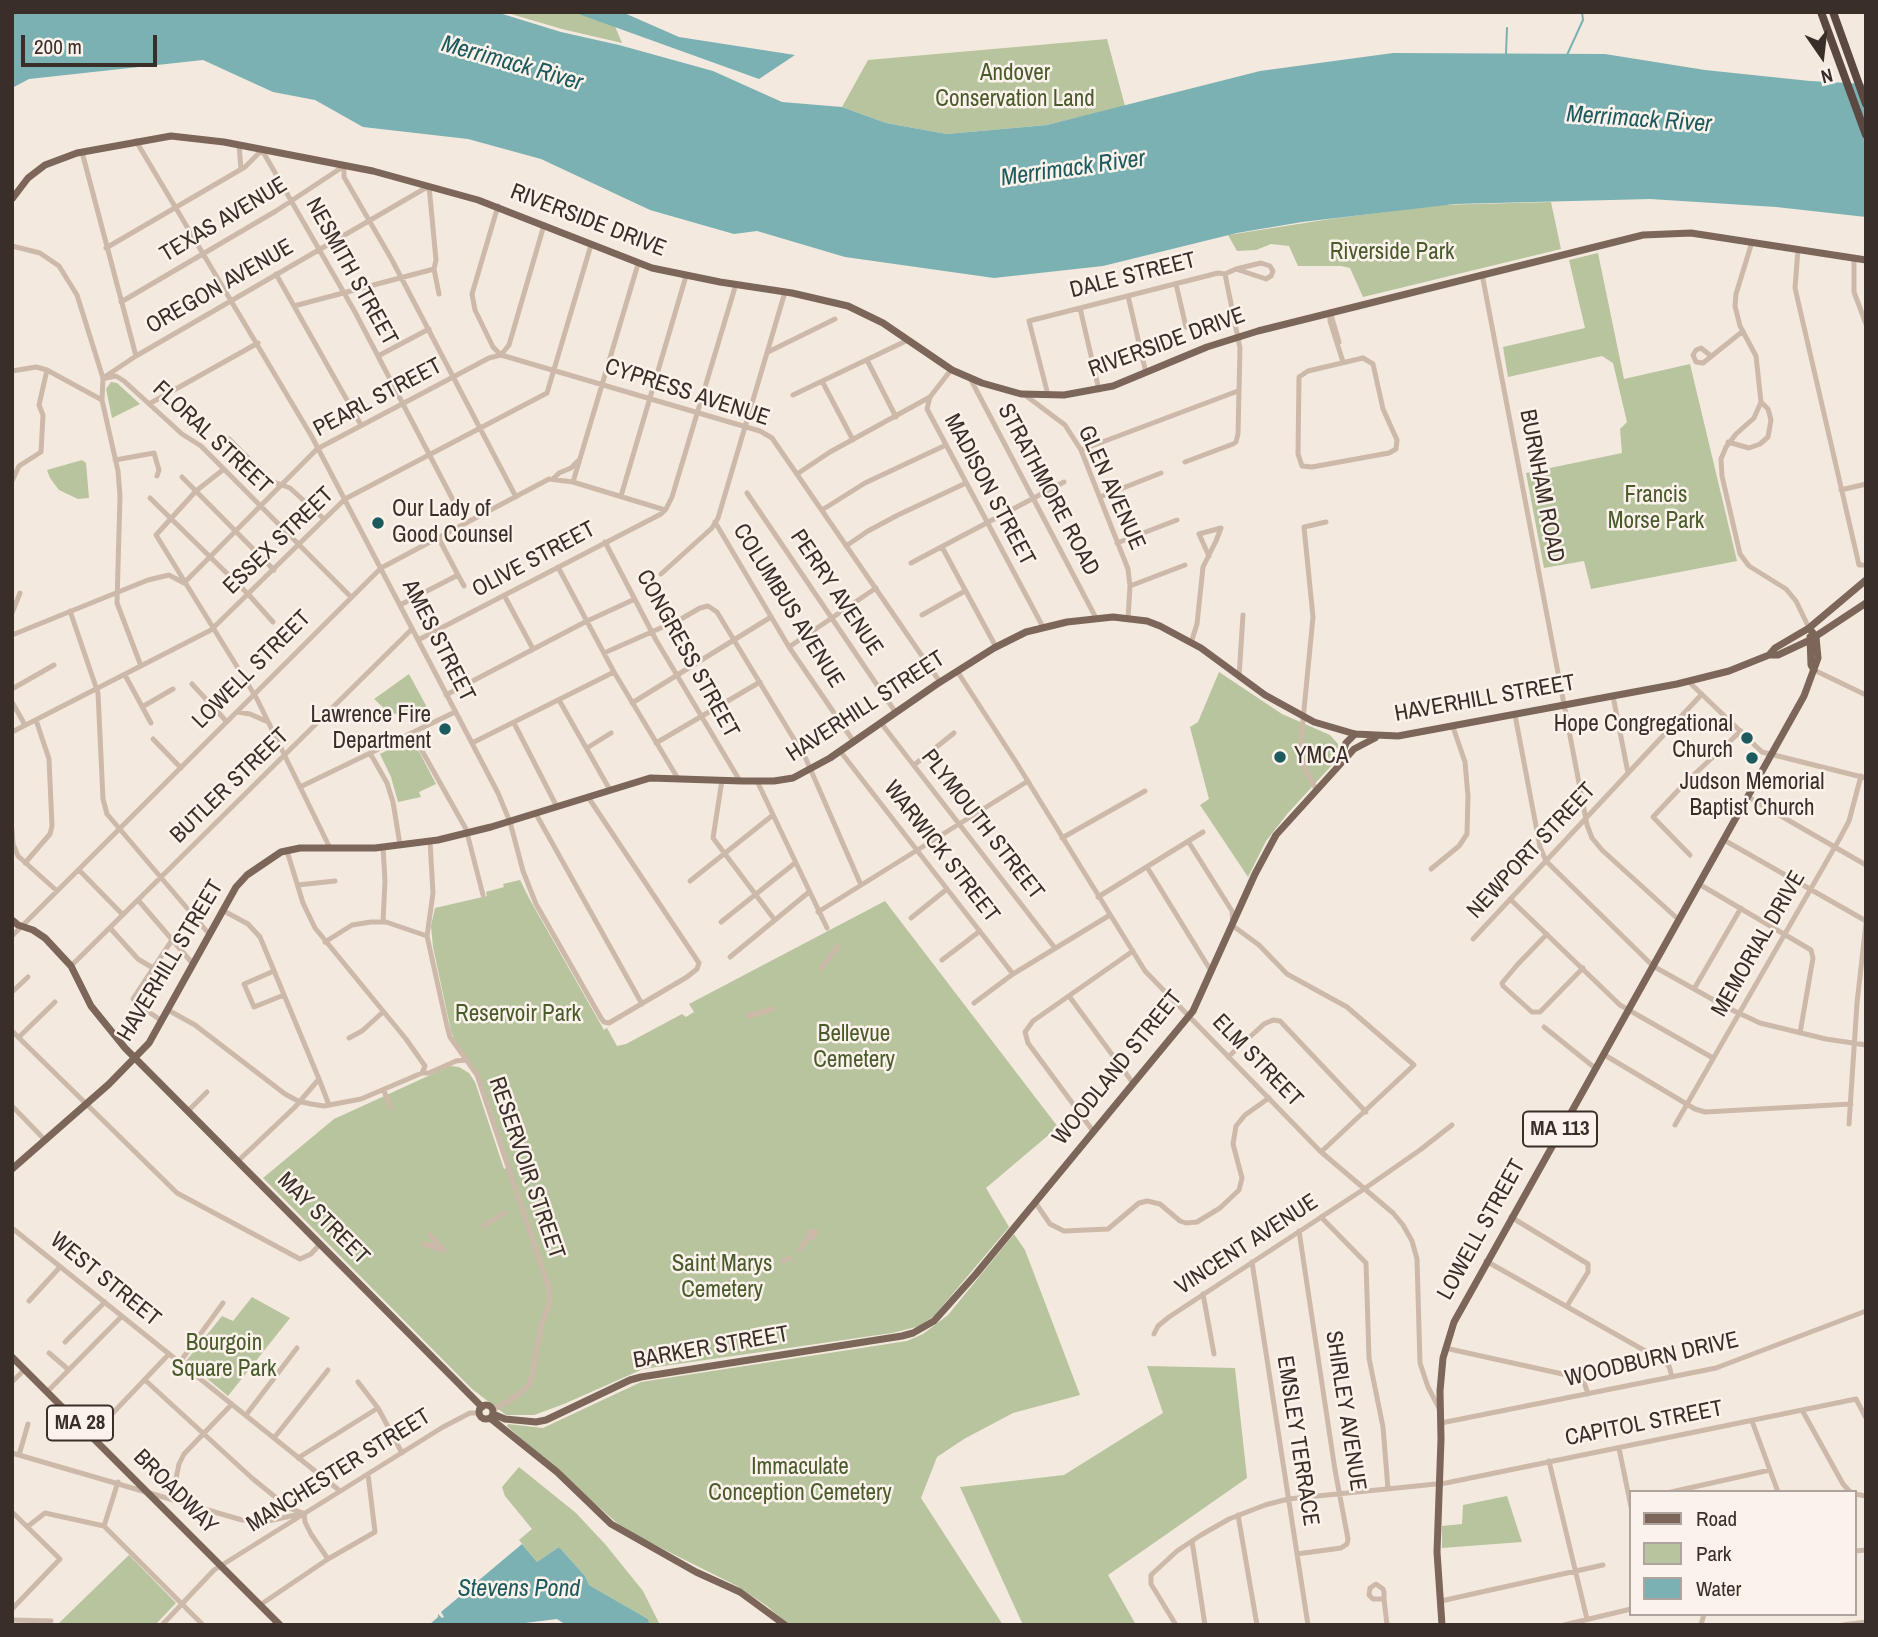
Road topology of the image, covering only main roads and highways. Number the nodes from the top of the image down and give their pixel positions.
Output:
1 (1821, 12) edge
2 (1833, 12) edge
3 (1866, 104) edge
4 (1866, 135) edge
5 (12, 199) edge
6 (1866, 260) edge
7 (1866, 580) edge
8 (1866, 604) edge
9 (1809, 628) junction
10 (1813, 638) junction
11 (1769, 655) junction
12 (1333, 729) junction
13 (1354, 734) junction
14 (1379, 736) junction
15 (1354, 749) junction
16 (1343, 750) junction
17 (1338, 766) junction
18 (12, 920) edge
19 (136, 1058) junction
20 (12, 1169) edge
21 (902, 1336) joint
22 (12, 1357) edge
23 (480, 1410) junction
24 (492, 1414) junction
25 (279, 1625) edge
26 (785, 1625) edge
27 (1442, 1625) edge

1 - 4 highway
2 - 3 highway
5 - 6 main road, RIVERSIDE DRIVE
7 - 9 main road
8 - 10 main road
9 - 10 main road
9 - 11 main road, HAVERHILL STREET
10 - 11 main road, HAVERHILL STREET
10 - 27 main road, LOWELL STREET / MA 113
11 - 14 main road, HAVERHILL STREET
12 - 13 main road, HAVERHILL STREET
12 - 16 main road
12 - 19 main road, HAVERHILL STREET
13 - 14 main road, HAVERHILL STREET
13 - 15 main road
13 - 16 main road, WOODLAND STREET
14 - 15 main road, WOODLAND STREET
15 - 17 main road, WOODLAND STREET
16 - 17 main road, WOODLAND STREET
17 - 21 main road, WOODLAND STREET
18 - 19 main road, MAY STREET
19 - 20 main road, HAVERHILL STREET
19 - 23 main road, MAY STREET
21 - 24 main road, BARKER STREET
22 - 25 main road, BROADWAY / MA 28
23 - 24 main road
23 - 24 main road
24 - 26 main road

